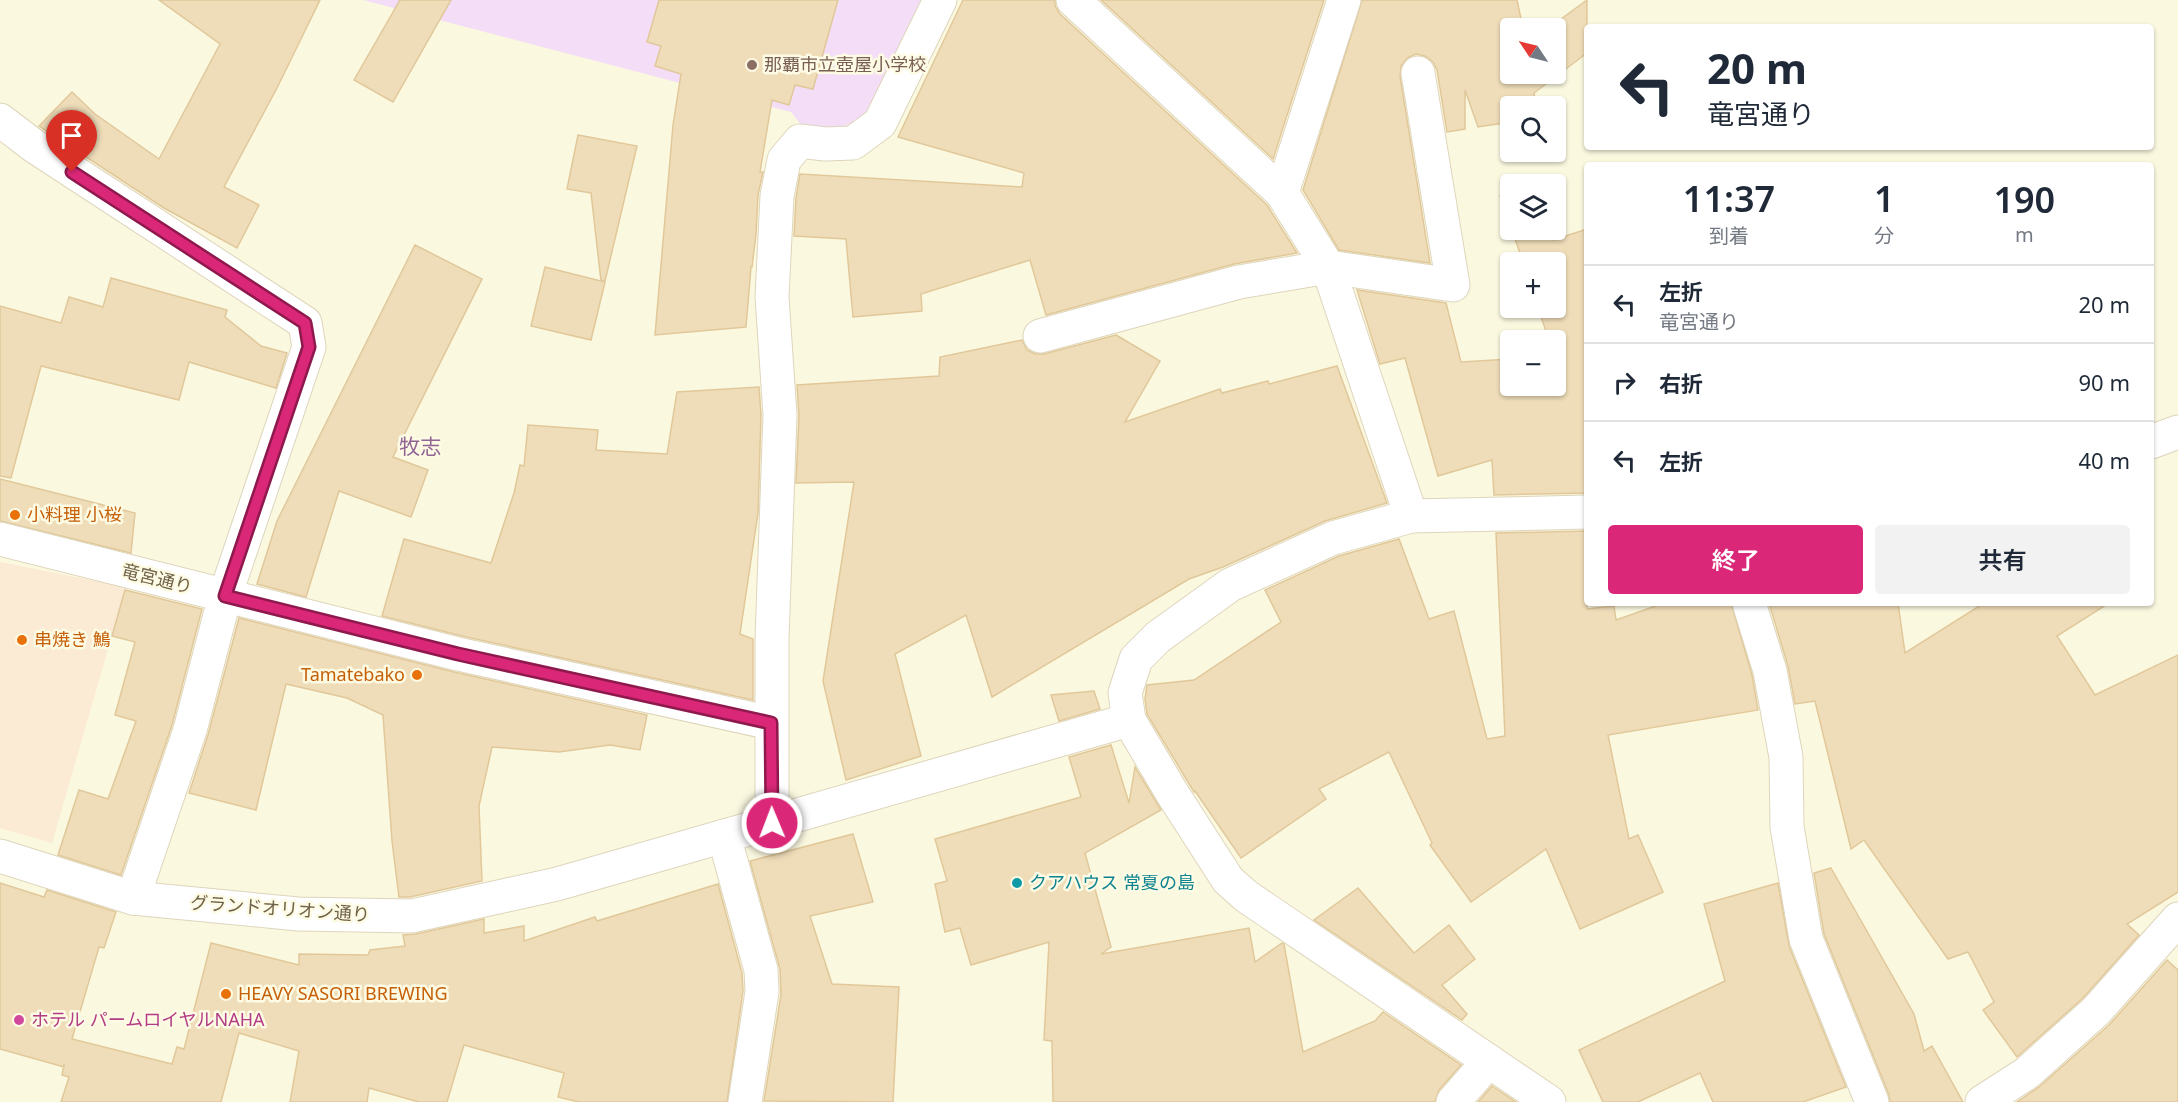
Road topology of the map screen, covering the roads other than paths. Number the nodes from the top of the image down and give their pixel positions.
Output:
1 (940, 0) edge
2 (1072, 0) edge
3 (1344, 0) edge
4 (1418, 73) dead end
5 (0, 120) edge
6 (1282, 193) junction
7 (1328, 267) junction
8 (1040, 336) dead end
9 (2178, 432) edge
10 (2154, 441) edge
11 (1584, 512) edge
12 (1411, 516) junction
13 (0, 539) edge
14 (225, 596) junction
15 (1750, 606) edge
16 (1129, 720) junction
17 (771, 723) junction
18 (772, 823) junction
19 (724, 836) junction
20 (0, 856) edge
21 (134, 898) junction
22 (2178, 919) edge
23 (2166, 943) edge
24 (1489, 1062) junction
25 (745, 1102) edge
26 (1453, 1102) edge
27 (1549, 1102) edge
28 (1872, 1102) edge
29 (1982, 1102) edge

1 - 17 street
2 - 6 street
3 - 6 street
4 - 7 street
5 - 14 street
6 - 7 street
7 - 8 street
7 - 12 street
9 - 10 street
11 - 12 street
12 - 16 street
13 - 14 street, 竜宮通り
14 - 17 street, 竜宮通り
14 - 21 street
15 - 28 street
16 - 18 street, グランドオリオン通り
16 - 24 street
17 - 18 street
18 - 19 street, グランドオリオン通り
19 - 21 street, グランドオリオン通り
19 - 25 street
20 - 21 street, グランドオリオン通り
22 - 23 street
23 - 29 street
24 - 26 street
24 - 27 street

